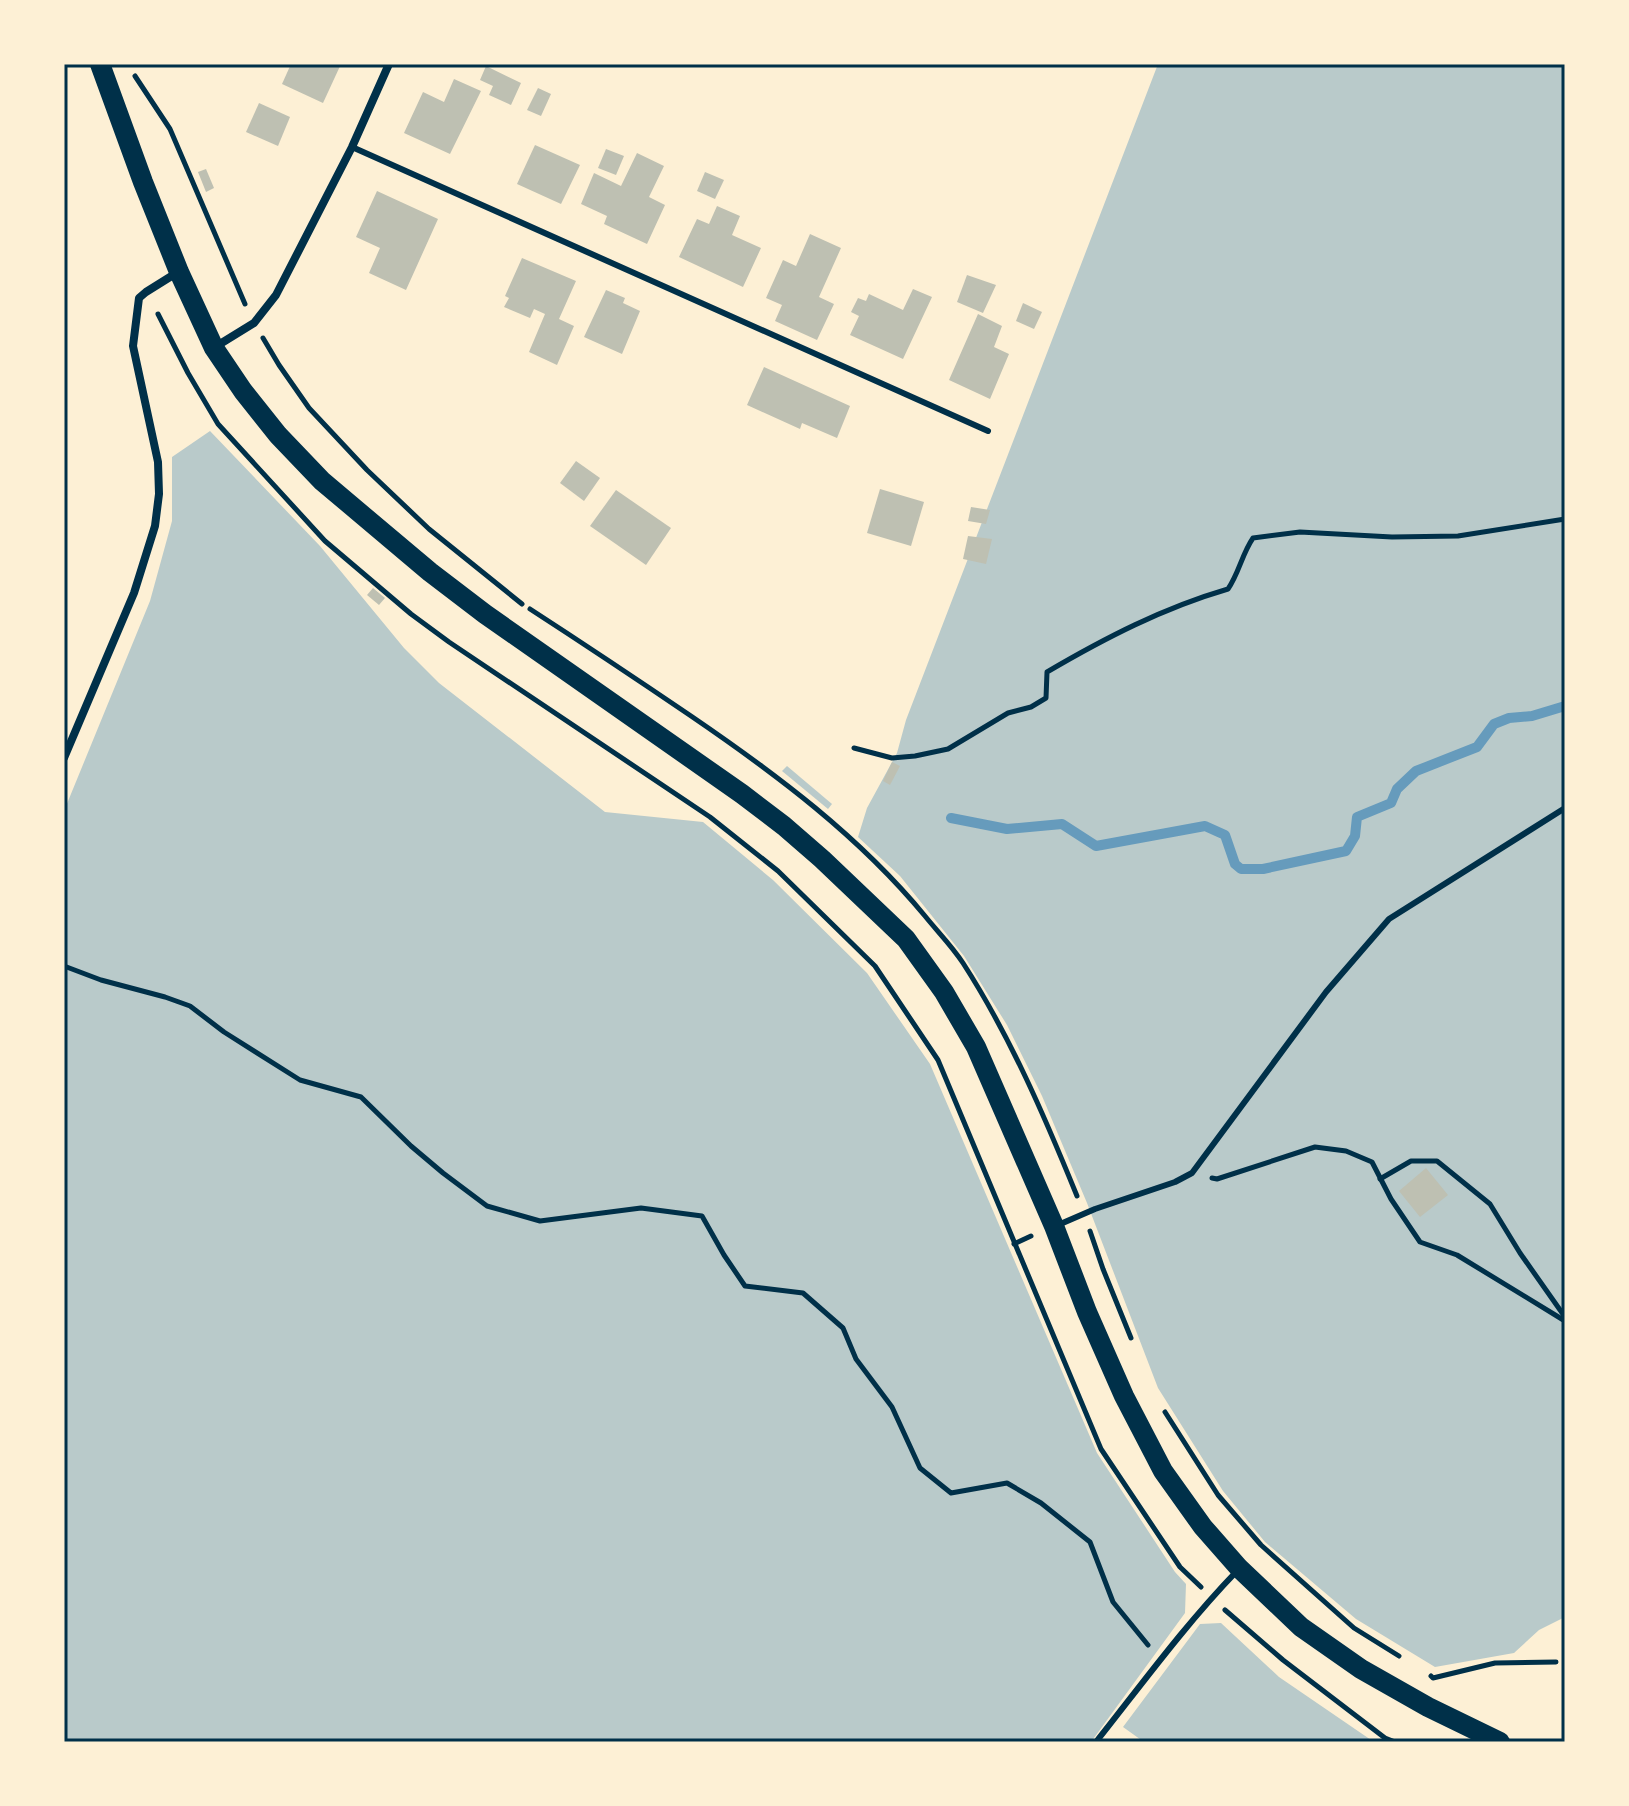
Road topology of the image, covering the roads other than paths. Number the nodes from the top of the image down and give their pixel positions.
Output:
1 (100, 64) edge
2 (389, 64) edge
3 (352, 147) junction
4 (179, 272) junction
5 (214, 348) junction
6 (988, 431) dead end
7 (64, 758) edge
8 (1565, 808) edge
9 (1054, 1226) junction
10 (1239, 1568) junction
11 (1096, 1742) edge
12 (1500, 1742) edge

1 - 4 main road
2 - 3 street
3 - 5 street
3 - 6 lane
4 - 5 main road
4 - 7 street
5 - 9 main road
8 - 9 lane
9 - 10 main road
10 - 11 lane
10 - 12 main road

